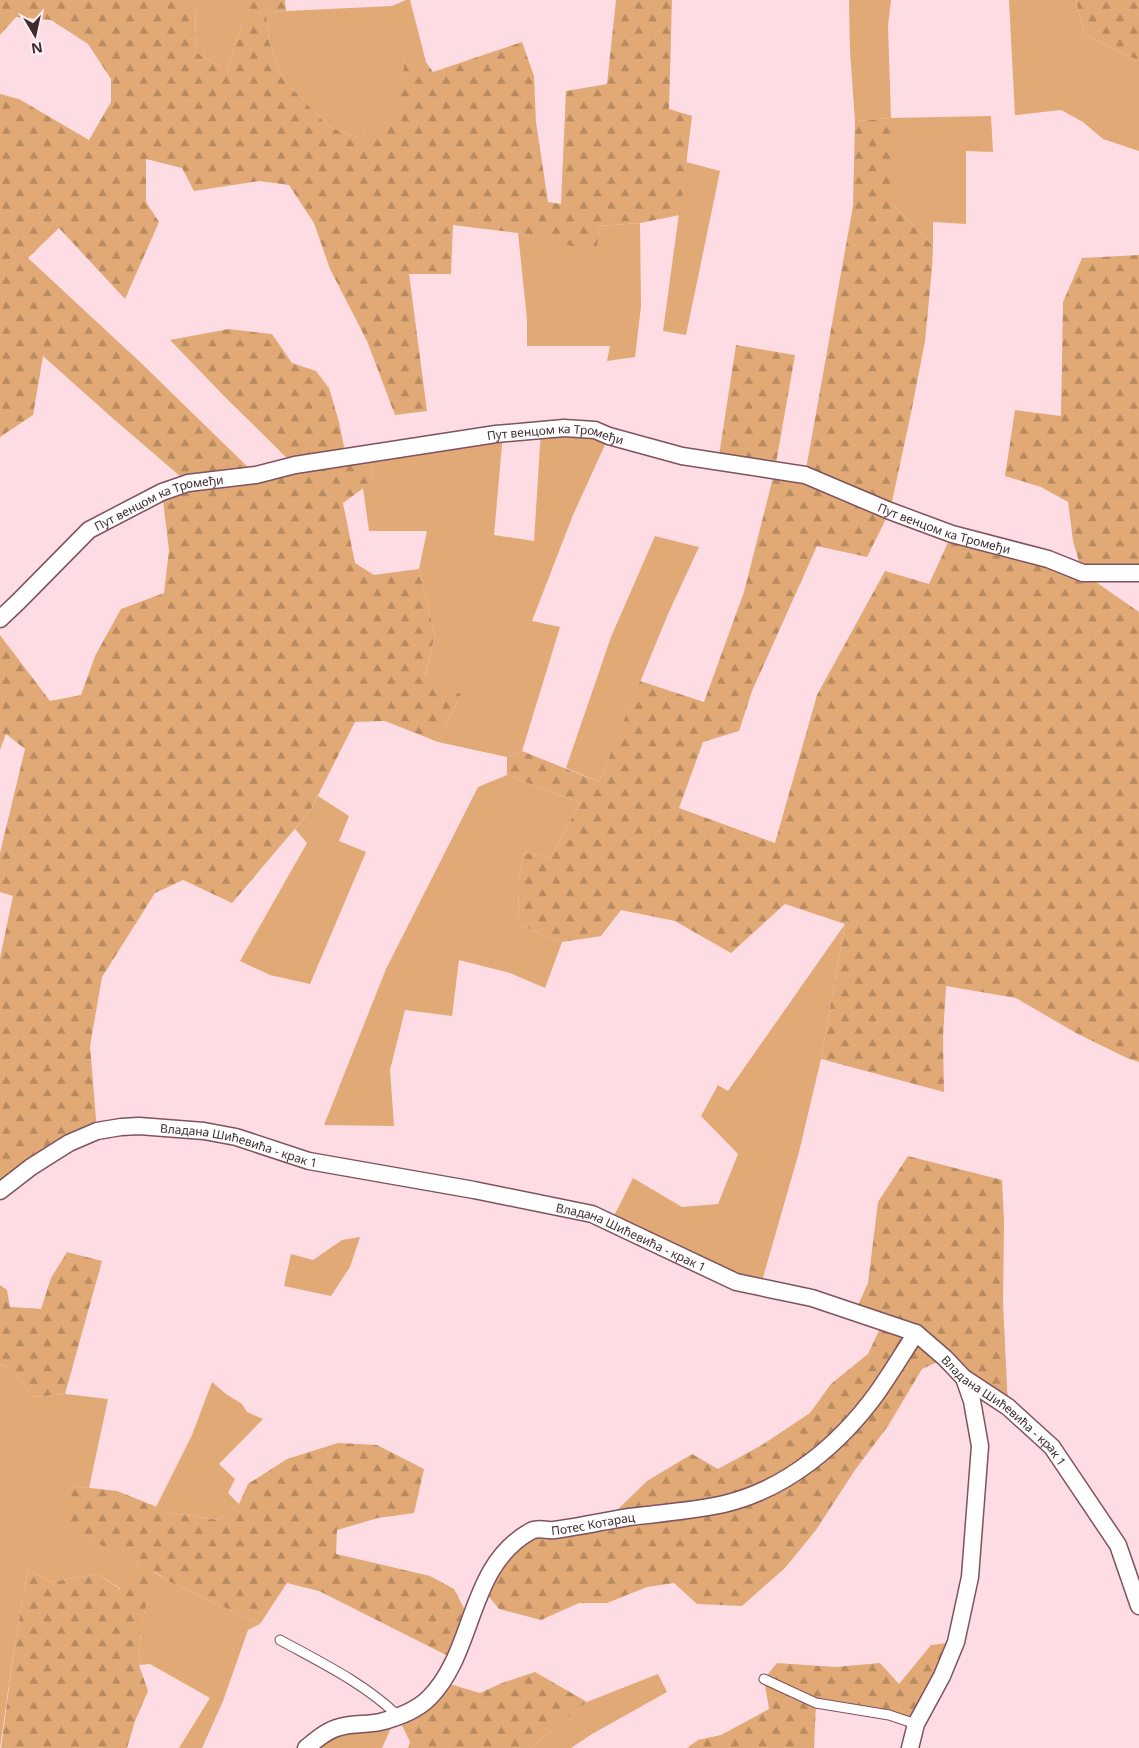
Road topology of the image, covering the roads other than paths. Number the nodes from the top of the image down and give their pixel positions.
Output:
1 (1139, 573) edge
2 (0, 619) edge
3 (0, 1191) edge
4 (916, 1333) junction
5 (964, 1378) junction
6 (1139, 1606) edge
7 (280, 1640) dead end
8 (764, 1679) dead end
9 (398, 1715) junction
10 (916, 1724) junction
11 (306, 1748) edge
12 (910, 1748) edge

1 - 2 street, Пут венцом ка Тромеђи
3 - 4 street, Владана Шићевића - крак 1
4 - 5 street, Владана Шићевића - крак 1
4 - 9 street, Потес Котарац
5 - 6 street, Владана Шићевића - крак 1
5 - 10 street
7 - 9 lane
8 - 10 lane
9 - 11 street, Потес Котарац
10 - 12 street

